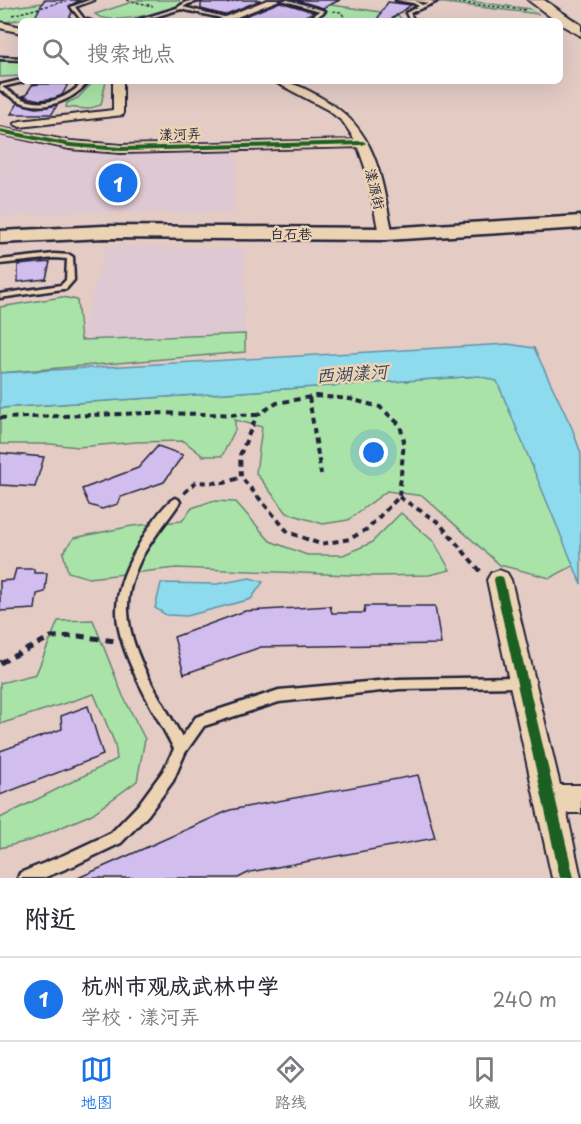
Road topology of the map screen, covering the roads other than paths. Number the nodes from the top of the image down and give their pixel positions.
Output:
1 (92, 0) edge
2 (200, 0) edge
3 (275, 0) edge
4 (284, 0) edge
5 (398, 0) edge
6 (415, 0) edge
7 (536, 1) edge
8 (422, 6) junction
9 (555, 7) edge
10 (182, 8) junction
11 (580, 17) edge
12 (84, 18) edge
13 (147, 18) edge
14 (215, 18) edge
15 (227, 18) edge
16 (312, 18) edge
17 (410, 18) edge
18 (0, 25) edge
19 (18, 29) edge
20 (581, 32) edge
21 (0, 58) edge
22 (18, 58) edge
23 (18, 82) edge
24 (84, 84) edge
25 (118, 84) edge
26 (285, 84) edge
27 (0, 87) edge
28 (0, 119) edge
29 (22, 130) junction
30 (0, 131) edge
31 (363, 143) junction
32 (581, 212) edge
33 (581, 222) edge
34 (0, 226) edge
35 (385, 228) junction
36 (0, 237) edge
37 (0, 262) edge
38 (0, 296) edge
39 (175, 502) road end
40 (499, 580) road end
41 (522, 682) junction
42 (181, 749) junction
43 (549, 799) junction
44 (581, 799) edge
45 (25, 878) edge
46 (567, 878) edge

1 - 12 lane
2 - 10 lane
3 - 15 street
4 - 16 lane
5 - 8 lane
6 - 8 lane
7 - 9 main road
8 - 17 lane
9 - 11 main road
9 - 20 main road
10 - 13 lane
10 - 14 lane
18 - 19 street
21 - 22 lane
23 - 27 lane
24 - 27 lane
25 - 29 street
26 - 31 street, 漾源街
28 - 29 street
29 - 30 street, 漾河弄
29 - 31 street, 漾河弄
31 - 35 street, 漾源街
32 - 35 main road, 白石巷
33 - 35 main road, 白石巷
34 - 35 main road, 白石巷
35 - 36 main road, 白石巷
37 - 38 lane
39 - 42 lane
40 - 41 street
41 - 42 lane
41 - 43 street
42 - 45 lane
43 - 44 street
43 - 46 street

